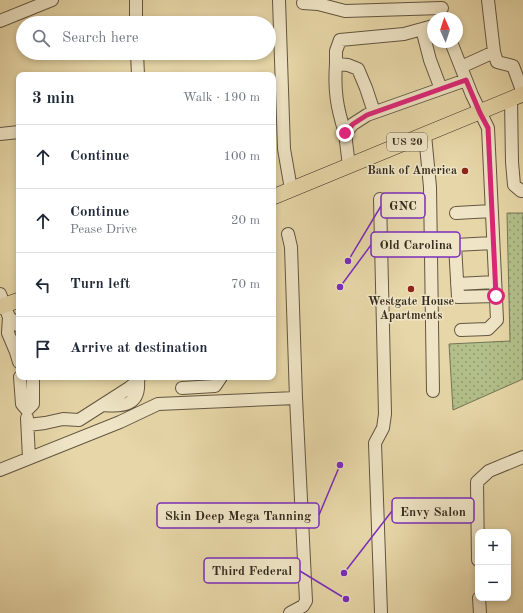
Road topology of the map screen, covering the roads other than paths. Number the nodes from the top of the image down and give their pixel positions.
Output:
1 (52, 0) edge
2 (136, 0) edge
3 (279, 0) edge
4 (303, 4) dead end
5 (488, 6) edge
6 (443, 9) edge
7 (136, 16) edge
8 (0, 21) edge
9 (427, 27) edge
10 (429, 48) edge
11 (453, 48) edge
12 (494, 52) junction
13 (137, 60) edge
14 (336, 64) junction
15 (461, 67) junction
16 (138, 72) edge
17 (466, 80) junction
18 (441, 89) junction
19 (519, 96) edge
20 (374, 112) junction
21 (480, 113) junction
22 (16, 132) edge
23 (345, 133) junction
24 (0, 134) edge
25 (425, 135) junction
26 (278, 149) edge
27 (349, 166) junction
28 (291, 189) junction
29 (523, 192) edge
30 (276, 196) edge
31 (380, 199) dead end
32 (492, 211) junction
33 (456, 213) dead end
34 (288, 234) dead end
35 (493, 243) junction
36 (495, 282) junction
37 (457, 284) junction
38 (496, 296) junction
39 (16, 301) edge
40 (3, 306) edge
41 (16, 322) edge
42 (461, 330) dead end
43 (16, 352) edge
44 (20, 380) edge
45 (33, 380) edge
46 (138, 380) edge
47 (219, 380) edge
48 (182, 388) dead end
49 (433, 391) dead end
50 (296, 398) junction
51 (27, 410) junction
52 (28, 425) junction
53 (523, 457) edge
54 (29, 458) junction
55 (0, 470) edge
56 (478, 529) edge
57 (479, 601) edge
58 (290, 613) edge
59 (381, 613) edge
60 (480, 613) edge

1 - 8 street
2 - 7 street
3 - 26 street
4 - 6 street
5 - 12 street
9 - 14 street
10 - 18 street
11 - 15 street
12 - 15 street
12 - 19 street
13 - 16 street
14 - 20 street
14 - 23 street
15 - 17 street
17 - 18 street
17 - 21 street
18 - 20 street
19 - 21 main road, US 20
19 - 29 street
20 - 23 street
21 - 25 main road, US 20
21 - 32 street
22 - 24 street
23 - 27 street
25 - 27 main road, US 20
25 - 49 street
26 - 28 street
27 - 28 main road, US 20
28 - 30 main road, US 20
31 - 59 street
32 - 33 street
32 - 35 street
34 - 50 street
35 - 36 street
35 - 37 street
36 - 37 street
36 - 38 street
37 - 38 street
38 - 42 street
39 - 40 main road
40 - 41 street
40 - 43 street
44 - 51 street
45 - 51 street
46 - 52 street
47 - 48 street
50 - 54 street
50 - 58 street
51 - 52 street
52 - 54 street
53 - 56 street
54 - 55 street
57 - 60 street

